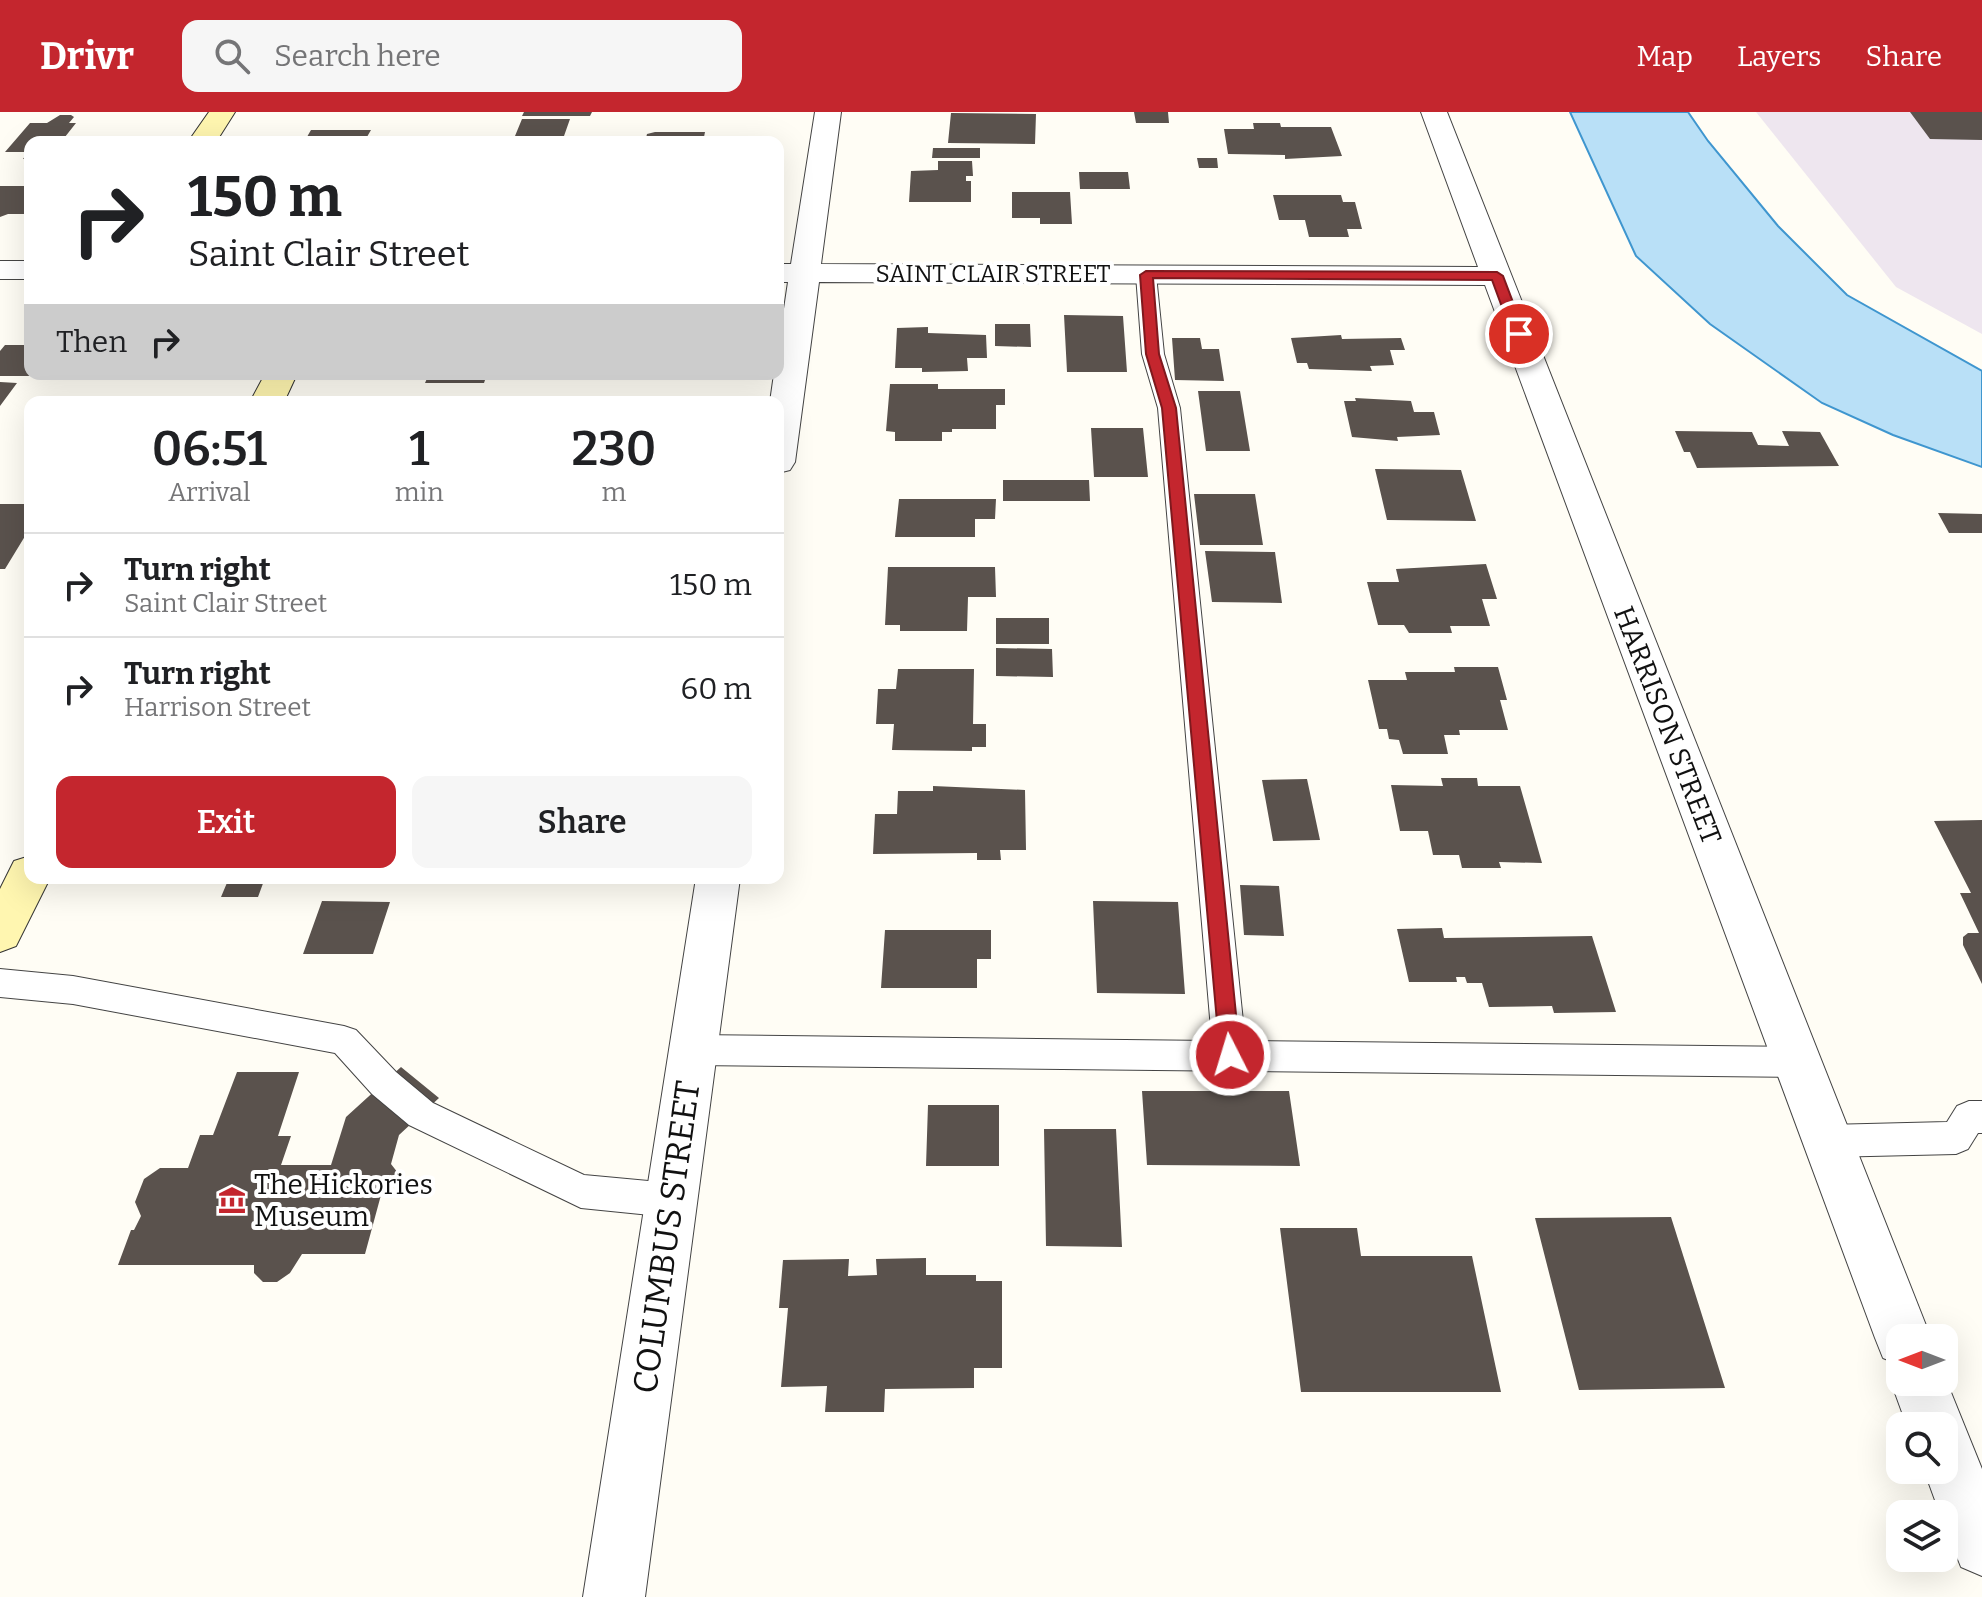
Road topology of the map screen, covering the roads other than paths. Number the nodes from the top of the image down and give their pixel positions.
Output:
1 (222, 112) edge
2 (828, 112) edge
3 (1434, 112) edge
4 (206, 136) edge
5 (0, 270) edge
6 (24, 270) edge
7 (792, 273) edge
8 (1146, 275) junction
9 (1497, 276) junction
10 (783, 396) edge
11 (25, 884) edge
12 (717, 884) edge
13 (0, 933) edge
14 (0, 983) edge
15 (693, 1050) junction
16 (1230, 1055) junction
17 (1797, 1062) junction
18 (1982, 1117) edge
19 (1827, 1141) junction
20 (670, 1200) junction
21 (1898, 1324) edge
22 (1958, 1483) edge
23 (1982, 1546) edge
24 (614, 1597) edge

1 - 4 street
2 - 7 street
3 - 9 street, HARRISON STREET
5 - 6 street
7 - 8 street, SAINT CLAIR STREET
7 - 10 street
8 - 9 street, SAINT CLAIR STREET
8 - 16 lane
9 - 17 street, HARRISON STREET
11 - 13 street
12 - 15 street, COLUMBUS STREET
14 - 20 lane
15 - 16 lane
15 - 20 street, COLUMBUS STREET
16 - 17 lane
17 - 19 street, HARRISON STREET
18 - 19 lane
19 - 21 street, HARRISON STREET
20 - 24 street, COLUMBUS STREET
22 - 23 street

